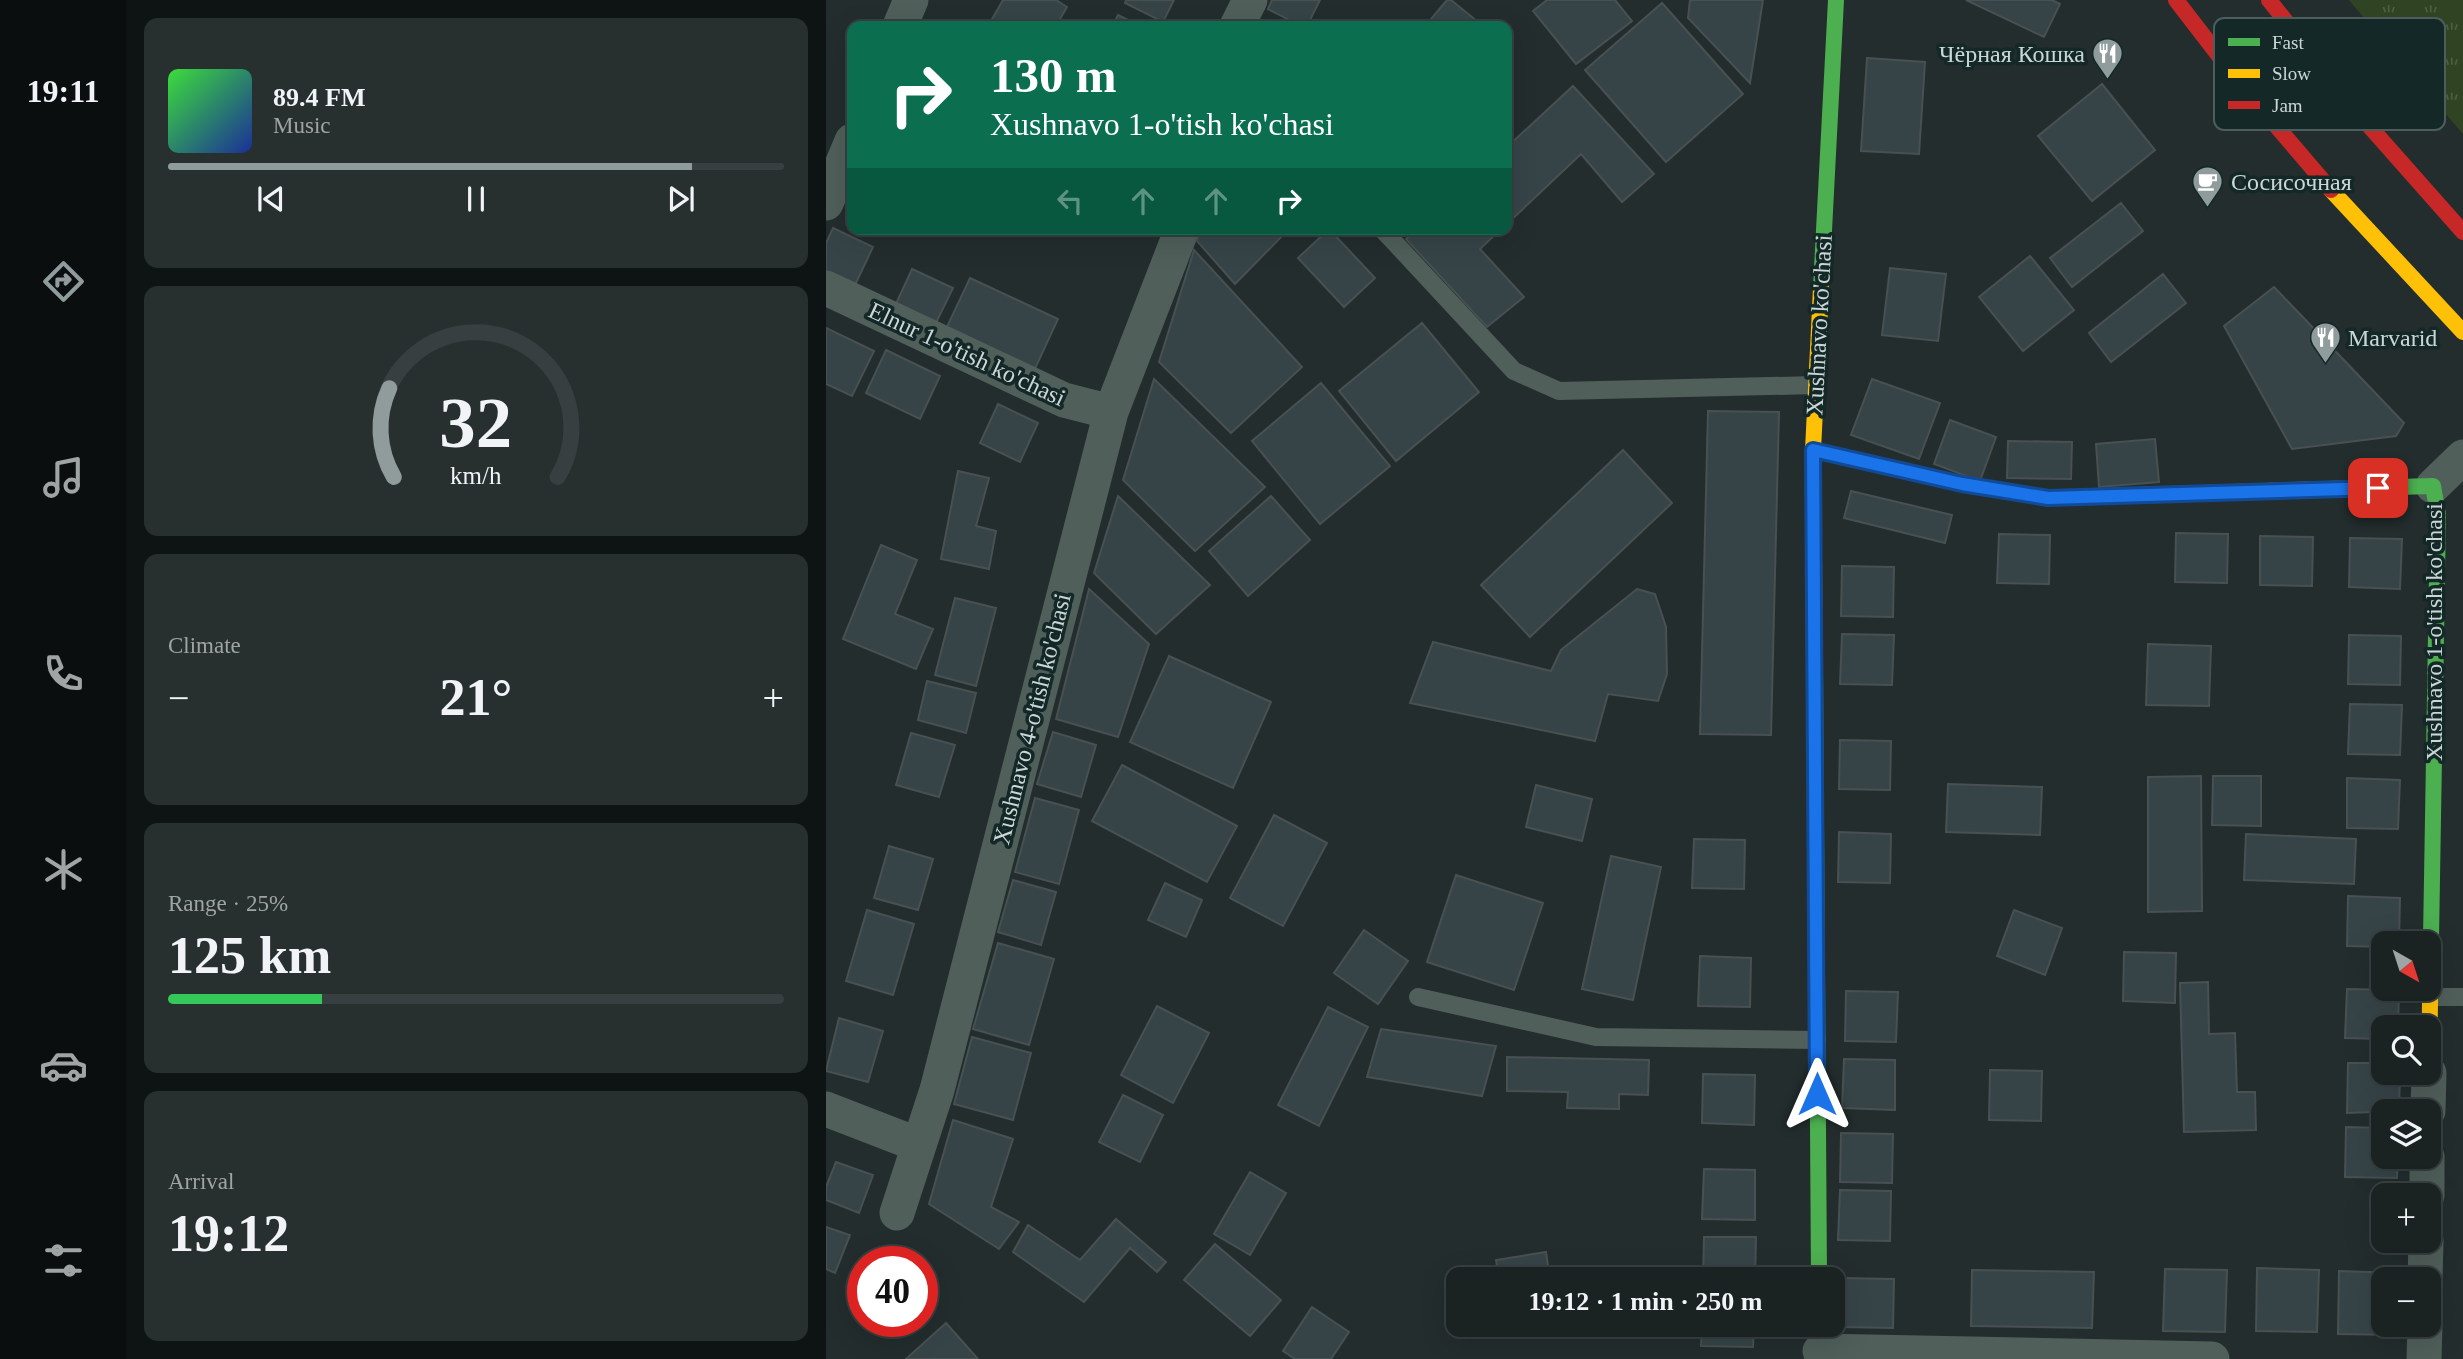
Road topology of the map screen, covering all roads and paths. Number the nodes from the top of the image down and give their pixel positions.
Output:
1 (911, 0) edge
2 (1250, 0) edge
3 (1836, 0) edge
4 (2176, 0) edge
5 (2269, 0) edge
6 (2283, 18) edge
7 (902, 21) edge
8 (1240, 21) edge
9 (2214, 52) edge
10 (2277, 130) edge
11 (2372, 130) edge
12 (847, 153) edge
13 (826, 203) edge
14 (2463, 232) edge
15 (1180, 235) edge
16 (1388, 235) edge
17 (826, 288) edge
18 (2463, 332) edge
19 (1816, 385) junction
20 (1111, 412) junction
21 (1813, 450) junction
22 (2463, 457) edge
23 (2433, 486) junction
24 (2431, 931) edge
25 (2441, 996) edge
26 (2463, 997) edge
27 (1418, 998) dead end
28 (1817, 1040) junction
29 (826, 1109) edge
30 (919, 1145) junction
31 (897, 1213) dead end
32 (1819, 1267) edge
33 (2425, 1337) edge
34 (1820, 1345) edge
35 (2212, 1359) edge
36 (2424, 1359) edge

1 - 7 street
2 - 8 street
3 - 19 street, Xushnavo ko'chasi
4 - 9 street
5 - 6 street
10 - 18 street
11 - 14 street
12 - 13 street
15 - 20 street, Xushnavo 4-o'tish ko'chasi
16 - 19 lane
17 - 20 street, Elnur 1-o'tish ko'chasi
19 - 21 street, Xushnavo ko'chasi
20 - 30 street, Xushnavo 4-o'tish ko'chasi
21 - 23 street, Xushnavo 1-o'tish ko'chasi
21 - 28 street, Xushnavo ko'chasi
22 - 23 street
23 - 24 street, Xushnavo 1-o'tish ko'chasi
25 - 26 lane
27 - 28 lane
28 - 32 street, Xushnavo ko'chasi
29 - 30 street
30 - 31 street, Xushnavo 4-o'tish ko'chasi
33 - 36 street
34 - 35 street

